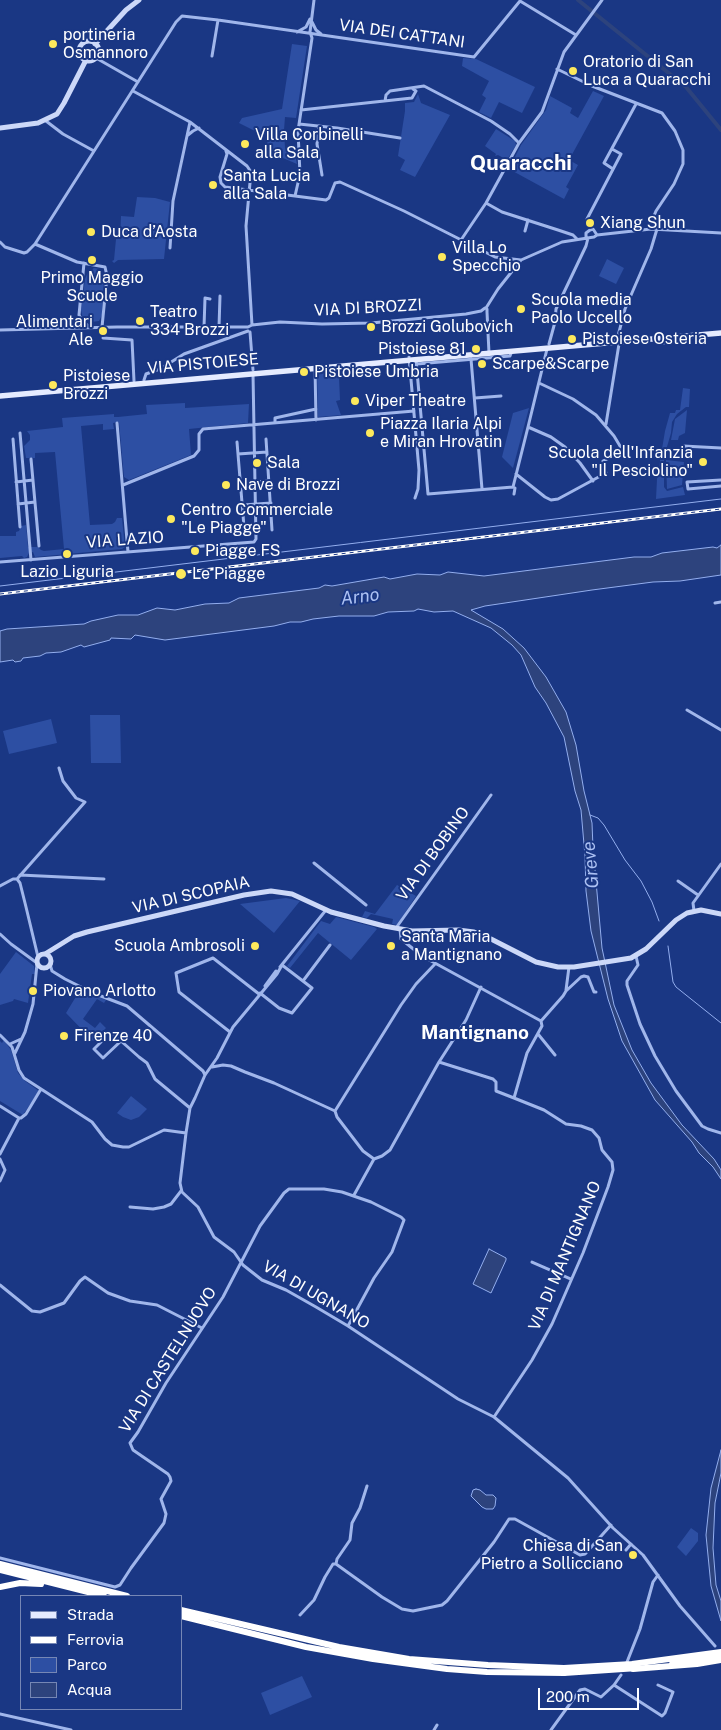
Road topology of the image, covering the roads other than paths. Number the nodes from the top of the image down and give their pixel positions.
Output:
1 (139, 0) edge
2 (314, 0) edge
3 (600, 2) edge
4 (312, 16) junction
5 (218, 20) junction
6 (296, 32) junction
7 (310, 34) junction
8 (576, 35) junction
9 (327, 36) junction
10 (95, 44) junction
11 (212, 56) dead end
12 (96, 58) junction
13 (86, 60) junction
14 (557, 68) junction
15 (138, 82) junction
16 (413, 88) junction
17 (133, 91) junction
18 (385, 101) junction
19 (636, 104) junction
20 (301, 110) junction
21 (46, 121) junction
22 (190, 122) junction
23 (299, 124) junction
24 (319, 126) junction
25 (0, 128) edge
26 (198, 128) junction
27 (187, 138) junction
28 (400, 138) dead end
29 (519, 143) junction
30 (612, 149) junction
31 (94, 151) junction
32 (228, 153) junction
33 (613, 169) junction
34 (322, 175) dead end
35 (250, 191) junction
36 (295, 196) junction
37 (486, 203) junction
38 (528, 220) junction
39 (591, 229) junction
40 (651, 229) junction
41 (657, 229) junction
42 (525, 231) dead end
43 (721, 233) edge
44 (596, 235) junction
45 (588, 238) junction
46 (578, 239) junction
47 (461, 240) junction
48 (0, 242) edge
49 (35, 244) junction
50 (5, 247) junction
51 (170, 248) dead end
52 (0, 252) edge
53 (521, 260) junction
54 (84, 264) junction
55 (220, 296) dead end
56 (210, 298) dead end
57 (485, 311) junction
58 (253, 325) junction
59 (102, 327) junction
60 (204, 327) junction
61 (219, 327) junction
62 (90, 328) junction
63 (0, 330) edge
64 (249, 330) junction
65 (721, 331) edge
66 (103, 338) dead end
67 (618, 340) junction
68 (548, 346) junction
69 (489, 351) junction
70 (512, 351) junction
71 (409, 359) junction
72 (471, 359) junction
73 (426, 361) junction
74 (417, 364) junction
75 (315, 368) junction
76 (410, 369) junction
77 (253, 372) junction
78 (134, 380) junction
79 (144, 380) junction
80 (539, 383) junction
81 (0, 394) edge
82 (501, 396) dead end
83 (475, 398) junction
84 (316, 409) junction
85 (414, 412) junction
86 (316, 420) junction
87 (117, 423) dead end
88 (275, 423) junction
89 (254, 425) junction
90 (606, 425) junction
91 (528, 427) junction
92 (20, 433) dead end
93 (416, 434) junction
94 (423, 434) junction
95 (12, 439) dead end
96 (266, 440) dead end
97 (237, 442) dead end
98 (683, 446) dead end
99 (721, 448) edge
100 (267, 452) junction
101 (254, 453) junction
102 (238, 454) junction
103 (31, 459) dead end
104 (14, 460) junction
105 (22, 460) junction
106 (516, 474) junction
107 (33, 480) junction
108 (721, 480) edge
109 (24, 481) junction
110 (269, 481) junction
111 (593, 481) junction
112 (16, 482) junction
113 (255, 482) junction
114 (241, 484) junction
115 (123, 485) junction
116 (721, 486) edge
117 (513, 487) junction
118 (482, 489) junction
119 (514, 494) dead end
120 (415, 498) dead end
121 (34, 502) junction
122 (26, 503) junction
123 (271, 503) junction
124 (18, 504) junction
125 (255, 504) junction
126 (243, 505) junction
127 (36, 523) junction
128 (28, 524) junction
129 (20, 527) dead end
130 (244, 527) dead end
131 (272, 530) dead end
132 (38, 546) dead end
133 (128, 552) junction
134 (31, 560) junction
135 (0, 562) edge
136 (721, 602) edge
137 (715, 603) dead end
138 (687, 710) dead end
139 (721, 730) edge
140 (59, 768) dead end
141 (491, 795) dead end
142 (314, 863) dead end
143 (721, 864) edge
144 (18, 877) junction
145 (104, 879) dead end
146 (678, 881) dead end
147 (0, 886) edge
148 (698, 895) junction
149 (366, 905) dead end
150 (326, 910) junction
151 (694, 911) junction
152 (721, 914) edge
153 (398, 929) junction
154 (0, 934) edge
155 (61, 944) junction
156 (330, 945) dead end
157 (37, 949) junction
158 (44, 954) junction
159 (636, 956) junction
160 (37, 961) junction
161 (50, 962) junction
162 (435, 964) junction
163 (282, 965) junction
164 (43, 968) junction
165 (569, 968) junction
166 (37, 972) junction
167 (303, 981) junction
168 (482, 988) junction
169 (566, 991) junction
170 (596, 992) dead end
171 (260, 994) junction
172 (541, 1021) junction
173 (230, 1032) junction
174 (538, 1034) junction
175 (0, 1035) edge
176 (22, 1038) junction
177 (121, 1041) junction
178 (10, 1044) junction
179 (15, 1053) junction
180 (555, 1055) dead end
181 (439, 1062) junction
182 (212, 1067) junction
183 (205, 1075) junction
184 (41, 1089) junction
185 (514, 1098) junction
186 (0, 1106) edge
187 (190, 1108) junction
188 (335, 1111) junction
189 (19, 1118) junction
190 (186, 1133) junction
191 (721, 1133) edge
192 (0, 1154) edge
193 (0, 1159) edge
194 (374, 1159) junction
195 (0, 1181) edge
196 (181, 1191) junction
197 (354, 1196) junction
198 (130, 1207) dead end
199 (241, 1262) junction
200 (532, 1262) dead end
201 (571, 1279) junction
202 (0, 1286) edge
203 (348, 1326) junction
204 (202, 1328) junction
205 (494, 1418) junction
206 (367, 1486) dead end
207 (611, 1525) junction
208 (631, 1544) junction
209 (626, 1550) dead end
210 (0, 1558) edge
211 (0, 1564) edge
212 (336, 1564) junction
213 (0, 1570) edge
214 (658, 1575) junction
215 (0, 1587) edge
216 (74, 1588) junction
217 (100, 1595) edge
218 (122, 1595) edge
219 (182, 1610) edge
220 (300, 1615) dead end
221 (182, 1616) edge
222 (719, 1649) edge
223 (721, 1658) edge
224 (630, 1665) junction
225 (564, 1670) junction
226 (621, 1675) dead end
227 (614, 1685) junction
228 (658, 1686) dead end
229 (0, 1714) edge
230 (438, 1725) dead end
231 (71, 1730) edge
232 (434, 1730) edge
233 (551, 1730) edge

1 - 10 street
2 - 4 street
3 - 8 street
4 - 6 street
4 - 7 street
4 - 9 street, VIA DEI CATTANI
5 - 6 street, VIA DEI CATTANI
5 - 11 street
5 - 15 street, VIA DEI CATTANI
6 - 7 street, VIA DEI CATTANI
7 - 9 street, VIA DEI CATTANI
7 - 20 street
8 - 9 street, VIA DEI CATTANI
8 - 14 street
10 - 12 street
10 - 13 street
12 - 13 street
12 - 15 street
13 - 21 street
14 - 19 street
14 - 29 street
15 - 17 street, VIA DEI CATTANI
16 - 18 street
16 - 18 street
16 - 29 street
17 - 22 street
17 - 31 street, VIA DEI CATTANI
18 - 20 street
19 - 30 street
19 - 40 street
20 - 23 street
21 - 25 street
21 - 31 street
22 - 26 street
22 - 27 street
23 - 24 street
23 - 36 street
24 - 28 street
24 - 34 street
26 - 27 street
26 - 32 street
27 - 51 street
29 - 37 street
30 - 33 street
30 - 33 street
31 - 49 street, VIA DEI CATTANI
32 - 35 street
32 - 35 street
33 - 39 street
35 - 36 street
35 - 58 street
36 - 47 street
37 - 38 street
37 - 47 street
38 - 42 street
38 - 46 street
39 - 44 street
39 - 45 street
40 - 41 street
40 - 44 street
41 - 43 street
41 - 67 street
44 - 45 street
45 - 46 street
45 - 68 street
46 - 53 street
47 - 53 street
48 - 50 street
49 - 50 street
49 - 54 street
50 - 52 street
53 - 57 street
54 - 59 street
54 - 62 street
55 - 61 street
56 - 60 street
57 - 58 street, VIA DI BROZZI
57 - 69 street
58 - 64 street, VIA DI BROZZI
59 - 60 street, VIA DI BROZZI
59 - 62 street, VIA DI BROZZI
60 - 61 street, VIA DI BROZZI
61 - 64 street, VIA DI BROZZI
62 - 63 street, VIA DI BROZZI
64 - 77 street
64 - 79 street
65 - 67 main road, VIA PISTOIESE
65 - 67 main road, VIA PISTOIESE
66 - 78 street
67 - 68 main road, VIA PISTOIESE
67 - 90 street
68 - 69 main road, VIA PISTOIESE
68 - 70 main road, VIA PISTOIESE
68 - 80 street
69 - 70 main road, VIA PISTOIESE
69 - 71 main road, VIA PISTOIESE
69 - 73 main road, VIA PISTOIESE
70 - 72 street, VIA PISTOIESE
71 - 74 main road, VIA PISTOIESE
71 - 75 main road, VIA PISTOIESE
71 - 76 street
71 - 77 main road, VIA PISTOIESE
72 - 73 street, VIA PISTOIESE
72 - 83 street
73 - 74 main road, VIA PISTOIESE
74 - 76 street
74 - 94 street
75 - 77 main road, VIA PISTOIESE
75 - 84 street
76 - 85 street
77 - 79 main road, VIA PISTOIESE
77 - 81 main road, VIA PISTOIESE
77 - 89 street
78 - 79 main road, VIA PISTOIESE
78 - 81 main road, VIA PISTOIESE
80 - 90 street
80 - 91 street
82 - 83 street
83 - 118 street
84 - 86 street
84 - 88 street
85 - 86 street
85 - 93 street
86 - 88 street
87 - 115 street
88 - 89 street
89 - 101 street
89 - 115 street
90 - 111 street
91 - 106 street
91 - 111 street
92 - 105 street
93 - 94 street
93 - 120 street
94 - 118 street
95 - 104 street
96 - 100 street
97 - 102 street
98 - 99 street
100 - 101 street
100 - 110 street
101 - 102 street
101 - 113 street
102 - 114 street
103 - 107 street
104 - 105 street
104 - 112 street
105 - 109 street
106 - 111 street
106 - 117 street
107 - 109 street
107 - 121 street
108 - 116 street
109 - 112 street
109 - 122 street
110 - 113 street
110 - 123 street
112 - 124 street
113 - 114 street
113 - 125 street
114 - 126 street
115 - 133 street
117 - 118 street
117 - 119 street
121 - 122 street
121 - 127 street
122 - 124 street
122 - 128 street
123 - 125 street
123 - 131 street
124 - 129 street
125 - 126 street
125 - 133 street, VIA LAZIO
126 - 130 street
127 - 128 street
127 - 132 street
128 - 134 street
133 - 134 street, VIA LAZIO
134 - 135 street, VIA LAZIO
136 - 137 street
138 - 139 street
140 - 144 street
141 - 153 street, VIA DI BOBINO
142 - 149 street
143 - 148 street
144 - 145 street
144 - 147 street
144 - 157 street
146 - 148 street
148 - 151 street
150 - 153 street
150 - 155 street, VIA DI SCOPAIA
150 - 163 street
151 - 152 street
151 - 159 street
153 - 162 street
153 - 165 street
154 - 160 street
155 - 158 street, VIA DI SCOPAIA
155 - 161 street
156 - 167 street
157 - 158 street
157 - 160 street
158 - 160 street
158 - 161 street
159 - 165 street
159 - 191 street
160 - 164 street
160 - 166 street
161 - 164 street
161 - 183 street
162 - 168 street
162 - 188 street
163 - 167 street
163 - 171 street
164 - 166 street
165 - 169 street
166 - 176 street
167 - 171 street
168 - 172 street
168 - 181 street
169 - 170 street
169 - 172 street
171 - 173 street
171 - 173 street
172 - 174 street
173 - 182 street
174 - 180 street
174 - 185 street
175 - 178 street
176 - 178 street
176 - 179 street
177 - 177 street
177 - 187 street
178 - 179 street
179 - 184 street
181 - 185 street, VIA DI MANTIGNANO
181 - 194 street
182 - 183 street
182 - 188 street
183 - 187 street
184 - 189 street
184 - 190 street
185 - 201 street, VIA DI MANTIGNANO
186 - 189 street
187 - 190 street
188 - 194 street
189 - 192 street
190 - 196 street
193 - 195 street
194 - 197 street
196 - 198 street
196 - 199 street, VIA DI UGNANO
197 - 199 street, VIA DI CASTELNUOVO
197 - 203 street
199 - 203 street, VIA DI UGNANO
199 - 204 street, VIA DI CASTELNUOVO
200 - 201 street
201 - 205 street, VIA DI MANTIGNANO
202 - 204 street
203 - 205 street, VIA DI UGNANO
204 - 210 street, VIA DI CASTELNUOVO
205 - 207 street, VIA DI UGNANO
206 - 212 street
207 - 208 street, VIA DI UGNANO
207 - 212 street
208 - 209 street
208 - 214 street, VIA DI UGNANO
211 - 218 highway
212 - 220 street
213 - 216 highway
214 - 222 street, VIA DI UGNANO
214 - 224 street
215 - 216 highway
216 - 217 highway
219 - 225 highway
221 - 225 highway
222 - 224 highway, bridge
223 - 224 highway, bridge
224 - 225 highway, bridge
226 - 227 street
227 - 228 street
227 - 233 street
229 - 231 street
230 - 232 street

